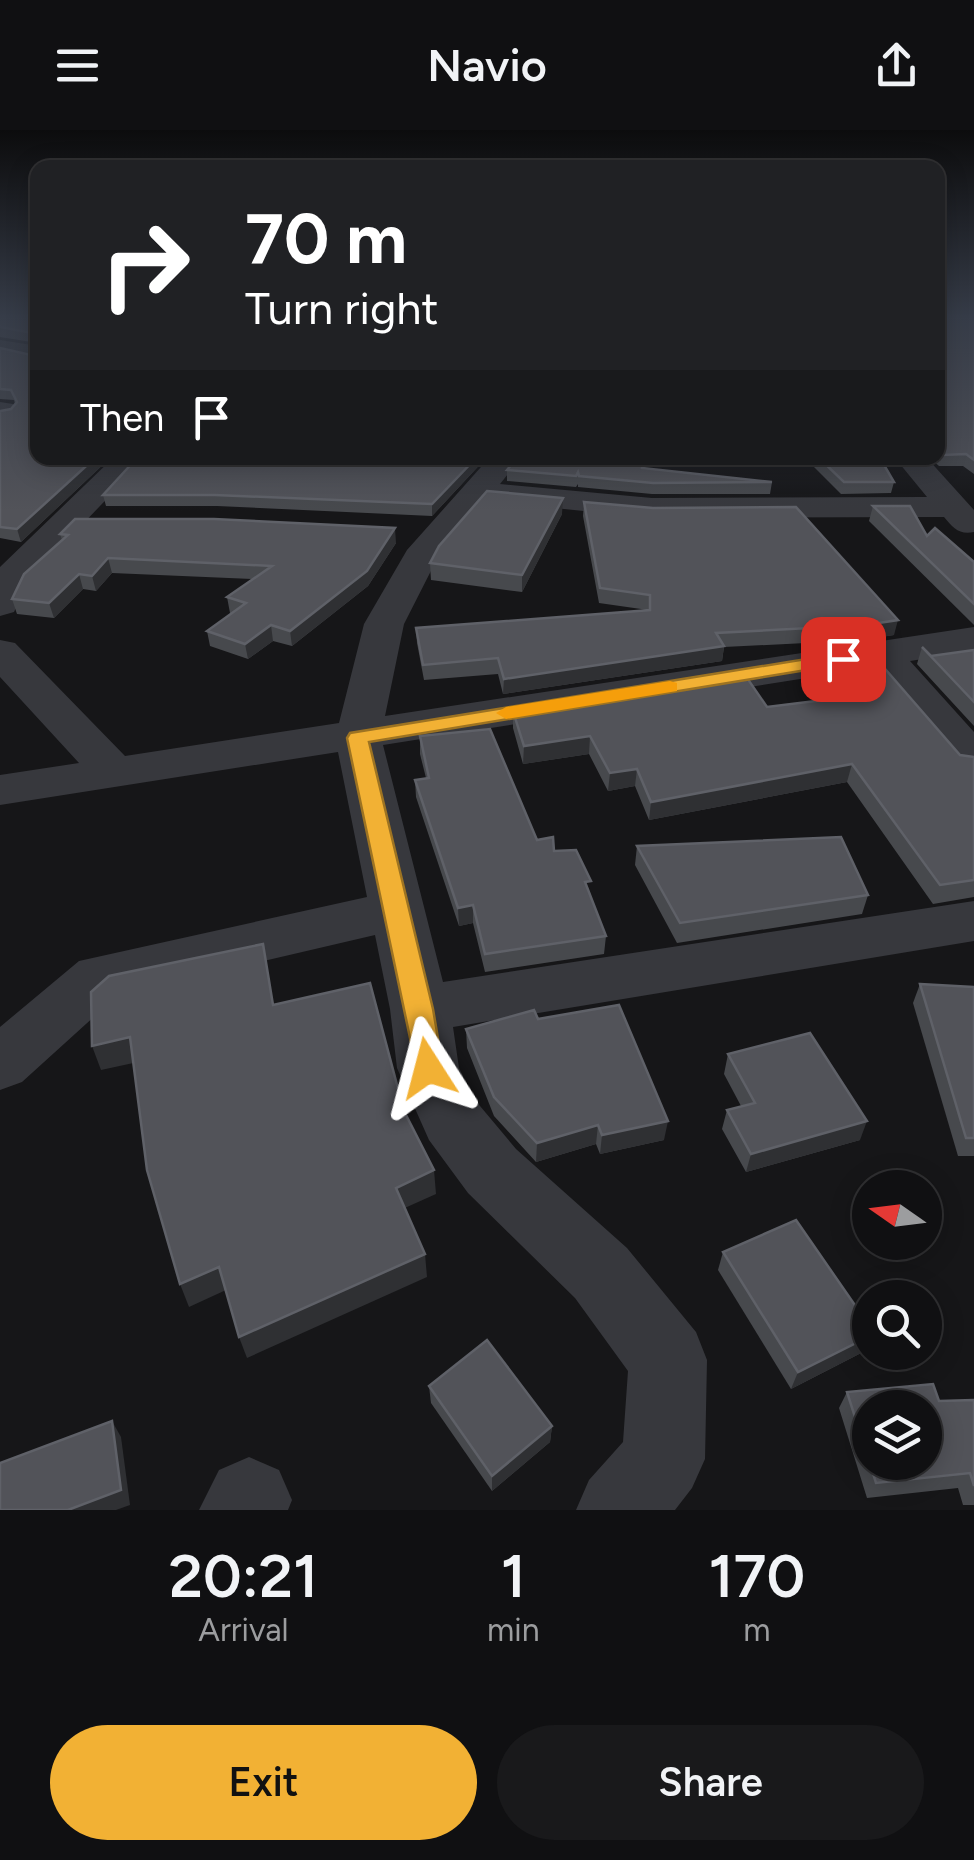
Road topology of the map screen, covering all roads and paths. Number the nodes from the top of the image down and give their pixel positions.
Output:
1 (123, 465) edge
2 (917, 465) edge
3 (456, 502) edge
4 (964, 519) edge
5 (67, 520) junction
6 (124, 520) edge
7 (4, 583) edge
8 (974, 640) edge
9 (0, 652) edge
10 (880, 653) junction
11 (358, 738) junction
12 (974, 760) edge
13 (112, 771) junction
14 (0, 790) edge
15 (398, 910) junction
16 (974, 921) edge
17 (420, 1009) junction
18 (0, 1064) edge
19 (618, 1510) edge

1 - 5 street
2 - 4 street
3 - 4 street
3 - 11 street
5 - 6 street
5 - 7 street
8 - 10 street
9 - 13 street
10 - 11 street
10 - 12 street
11 - 13 street
11 - 15 street
13 - 14 street
15 - 17 street
15 - 18 street
16 - 17 street
17 - 19 street

